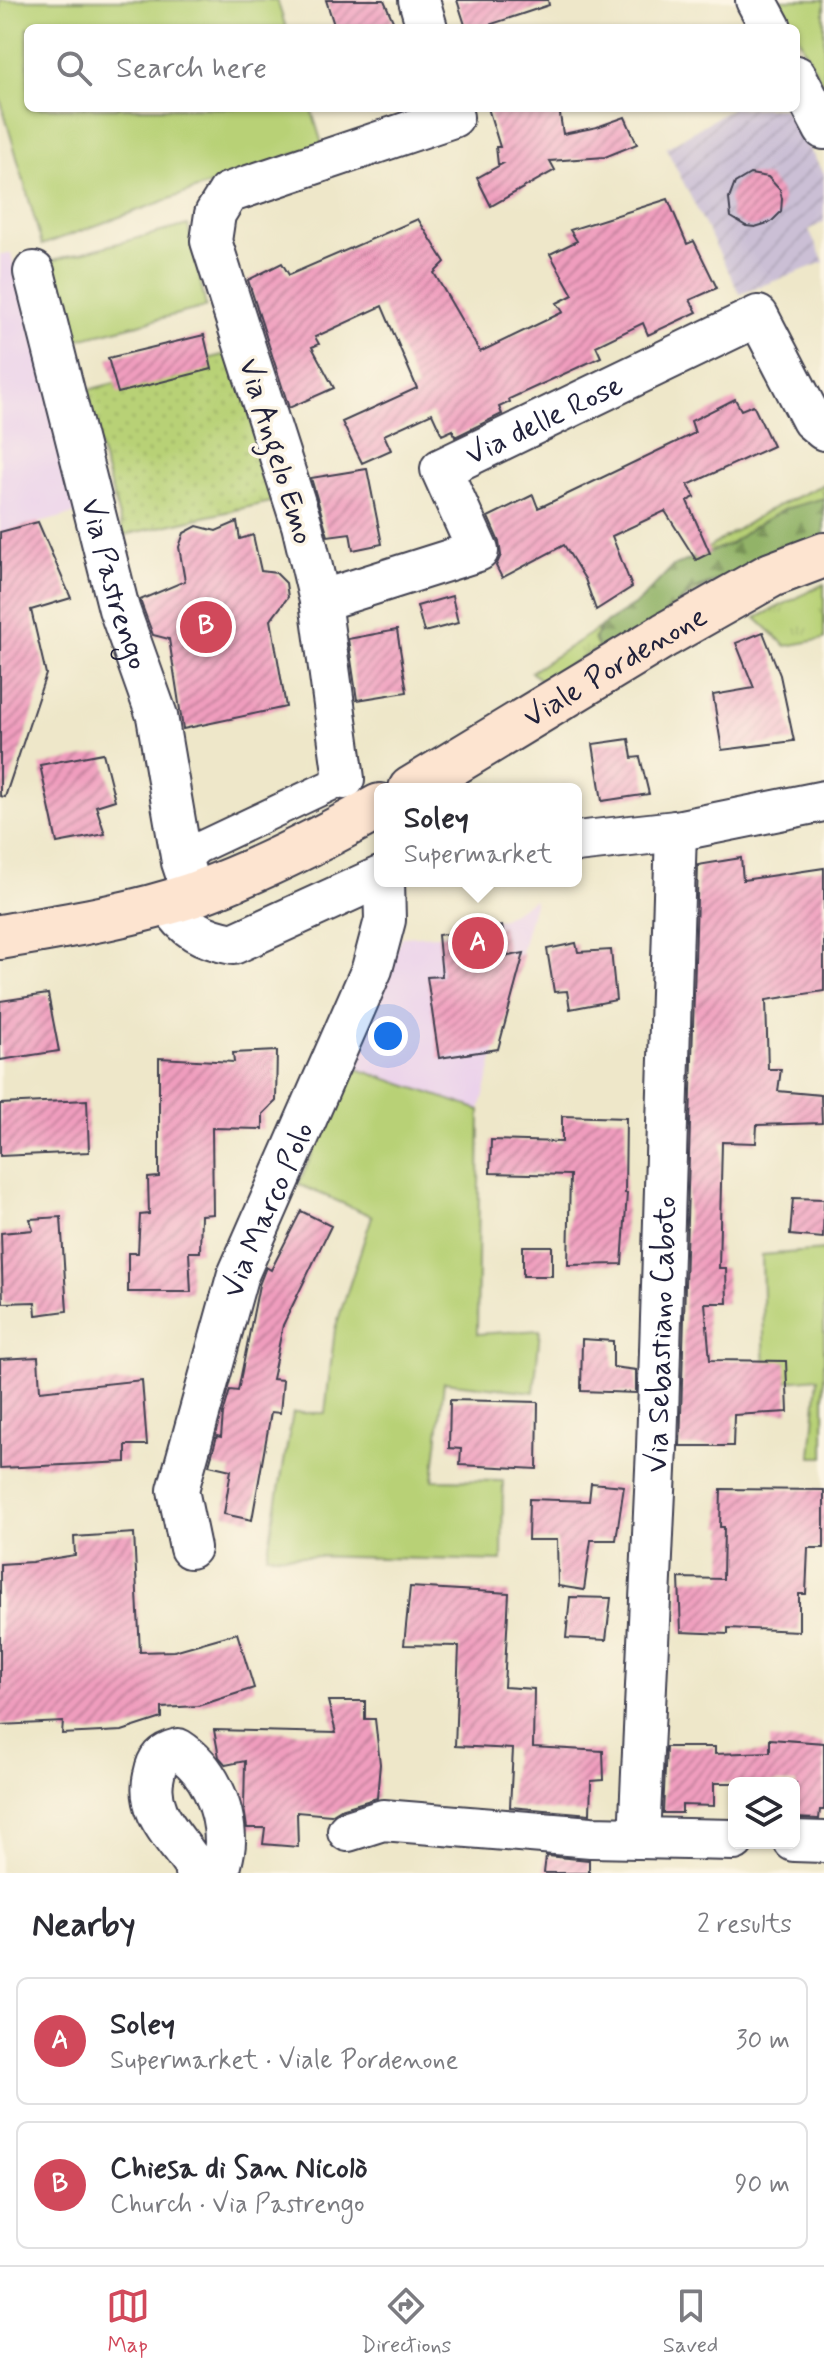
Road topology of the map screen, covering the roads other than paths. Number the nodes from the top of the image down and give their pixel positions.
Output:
1 (419, 0) edge
2 (756, 0) edge
3 (426, 24) edge
4 (769, 24) edge
5 (800, 84) edge
6 (451, 112) edge
7 (824, 129) edge
8 (34, 272) dead end
9 (824, 430) edge
10 (824, 555) edge
11 (320, 601) junction
12 (344, 779) joint
13 (421, 783) edge
14 (824, 801) edge
15 (374, 809) edge
16 (676, 831) junction
17 (582, 841) edge
18 (374, 882) edge
19 (181, 886) junction
20 (383, 887) edge
21 (0, 937) edge
22 (190, 1548) dead end
23 (348, 1831) dead end
24 (639, 1838) junction
25 (728, 1840) edge
26 (800, 1841) edge
27 (824, 1842) edge
28 (195, 1873) edge
29 (219, 1873) edge

1 - 3 street
2 - 4 street
5 - 7 street
6 - 11 street, Via Angelo Emo
8 - 19 street, Via Pastrengo
9 - 11 street, Via delle Rose
10 - 13 main road, Viale Pordenone
11 - 12 street, Via Angelo Emo
12 - 19 street, Via Angelo Emo
14 - 16 street
15 - 19 main road
16 - 17 street
16 - 24 street, Via Sebastiano Caboto
18 - 19 street
19 - 21 main road
20 - 22 street, Via Marco Polo
23 - 24 street
24 - 25 street
26 - 27 street
28 - 29 street

